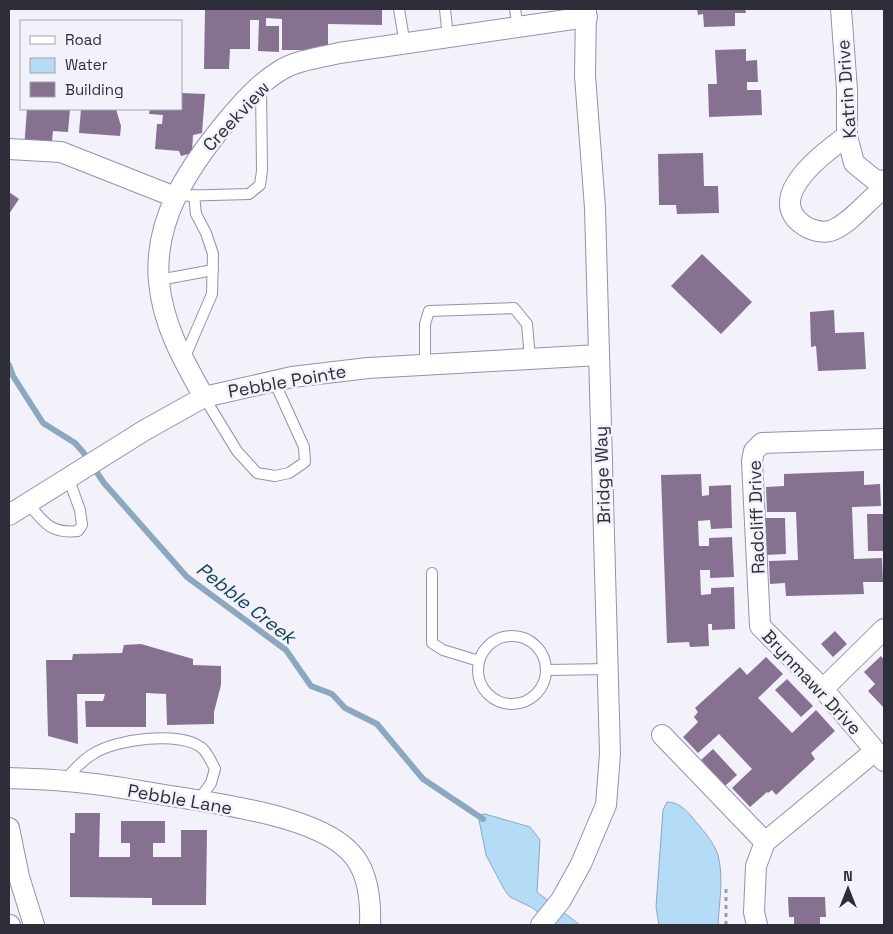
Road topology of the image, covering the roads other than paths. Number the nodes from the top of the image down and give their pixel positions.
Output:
1 (399, 9) edge
2 (445, 9) edge
3 (841, 9) edge
4 (586, 13) edge
5 (516, 18) edge
6 (448, 38) junction
7 (405, 45) junction
8 (262, 84) junction
9 (847, 136) junction
10 (9, 149) edge
11 (884, 181) edge
12 (884, 188) edge
13 (185, 196) junction
14 (213, 270) junction
15 (159, 280) junction
16 (599, 355) junction
17 (530, 359) junction
18 (183, 360) junction
19 (425, 365) junction
20 (274, 381) junction
21 (204, 397) junction
22 (884, 439) edge
23 (68, 477) junction
24 (28, 503) junction
25 (9, 515) edge
26 (432, 573) dead end
27 (760, 626) joint
28 (884, 629) edge
29 (479, 661) junction
30 (608, 669) junction
31 (547, 670) junction
32 (823, 689) junction
33 (662, 735) dead end
34 (880, 756) edge
35 (9, 778) edge
36 (64, 780) junction
37 (198, 801) junction
38 (9, 828) edge
39 (765, 842) junction
40 (34, 925) edge
41 (370, 925) edge
42 (541, 925) edge
43 (757, 925) edge

1 - 7 lane
2 - 6 lane
3 - 9 street, Katrin Drive
4 - 5 street, Creekview
4 - 16 street, Bridge Way
5 - 6 street, Creekview
6 - 7 street, Creekview
7 - 8 street, Creekview
8 - 13 street, Creekview
8 - 13 lane
9 - 11 street, Katrin Drive
9 - 12 street
10 - 13 street
13 - 14 lane
13 - 15 street, Creekview
14 - 15 lane
14 - 18 lane
15 - 18 street, Creekview
16 - 17 street, Pebble Pointe
16 - 30 street, Bridge Way
17 - 19 street, Pebble Pointe
17 - 19 lane
18 - 21 street, Creekview
19 - 20 street, Pebble Pointe
20 - 21 street, Pebble Pointe
20 - 21 lane
21 - 23 street, Pebble Pointe
22 - 27 street, Radcliff Drive
23 - 24 street, Pebble Pointe
23 - 24 lane
24 - 25 street, Pebble Pointe
26 - 29 lane
27 - 32 street, Brynmawr Drive
28 - 32 street
29 - 31 lane
29 - 31 lane
30 - 31 lane
30 - 42 street, Bridge Way
32 - 34 street, Brynmawr Drive
33 - 39 street
34 - 39 street
35 - 36 street, Pebble Lane
36 - 37 street, Pebble Lane
36 - 37 lane
37 - 41 street, Pebble Lane
38 - 40 street
39 - 43 street

